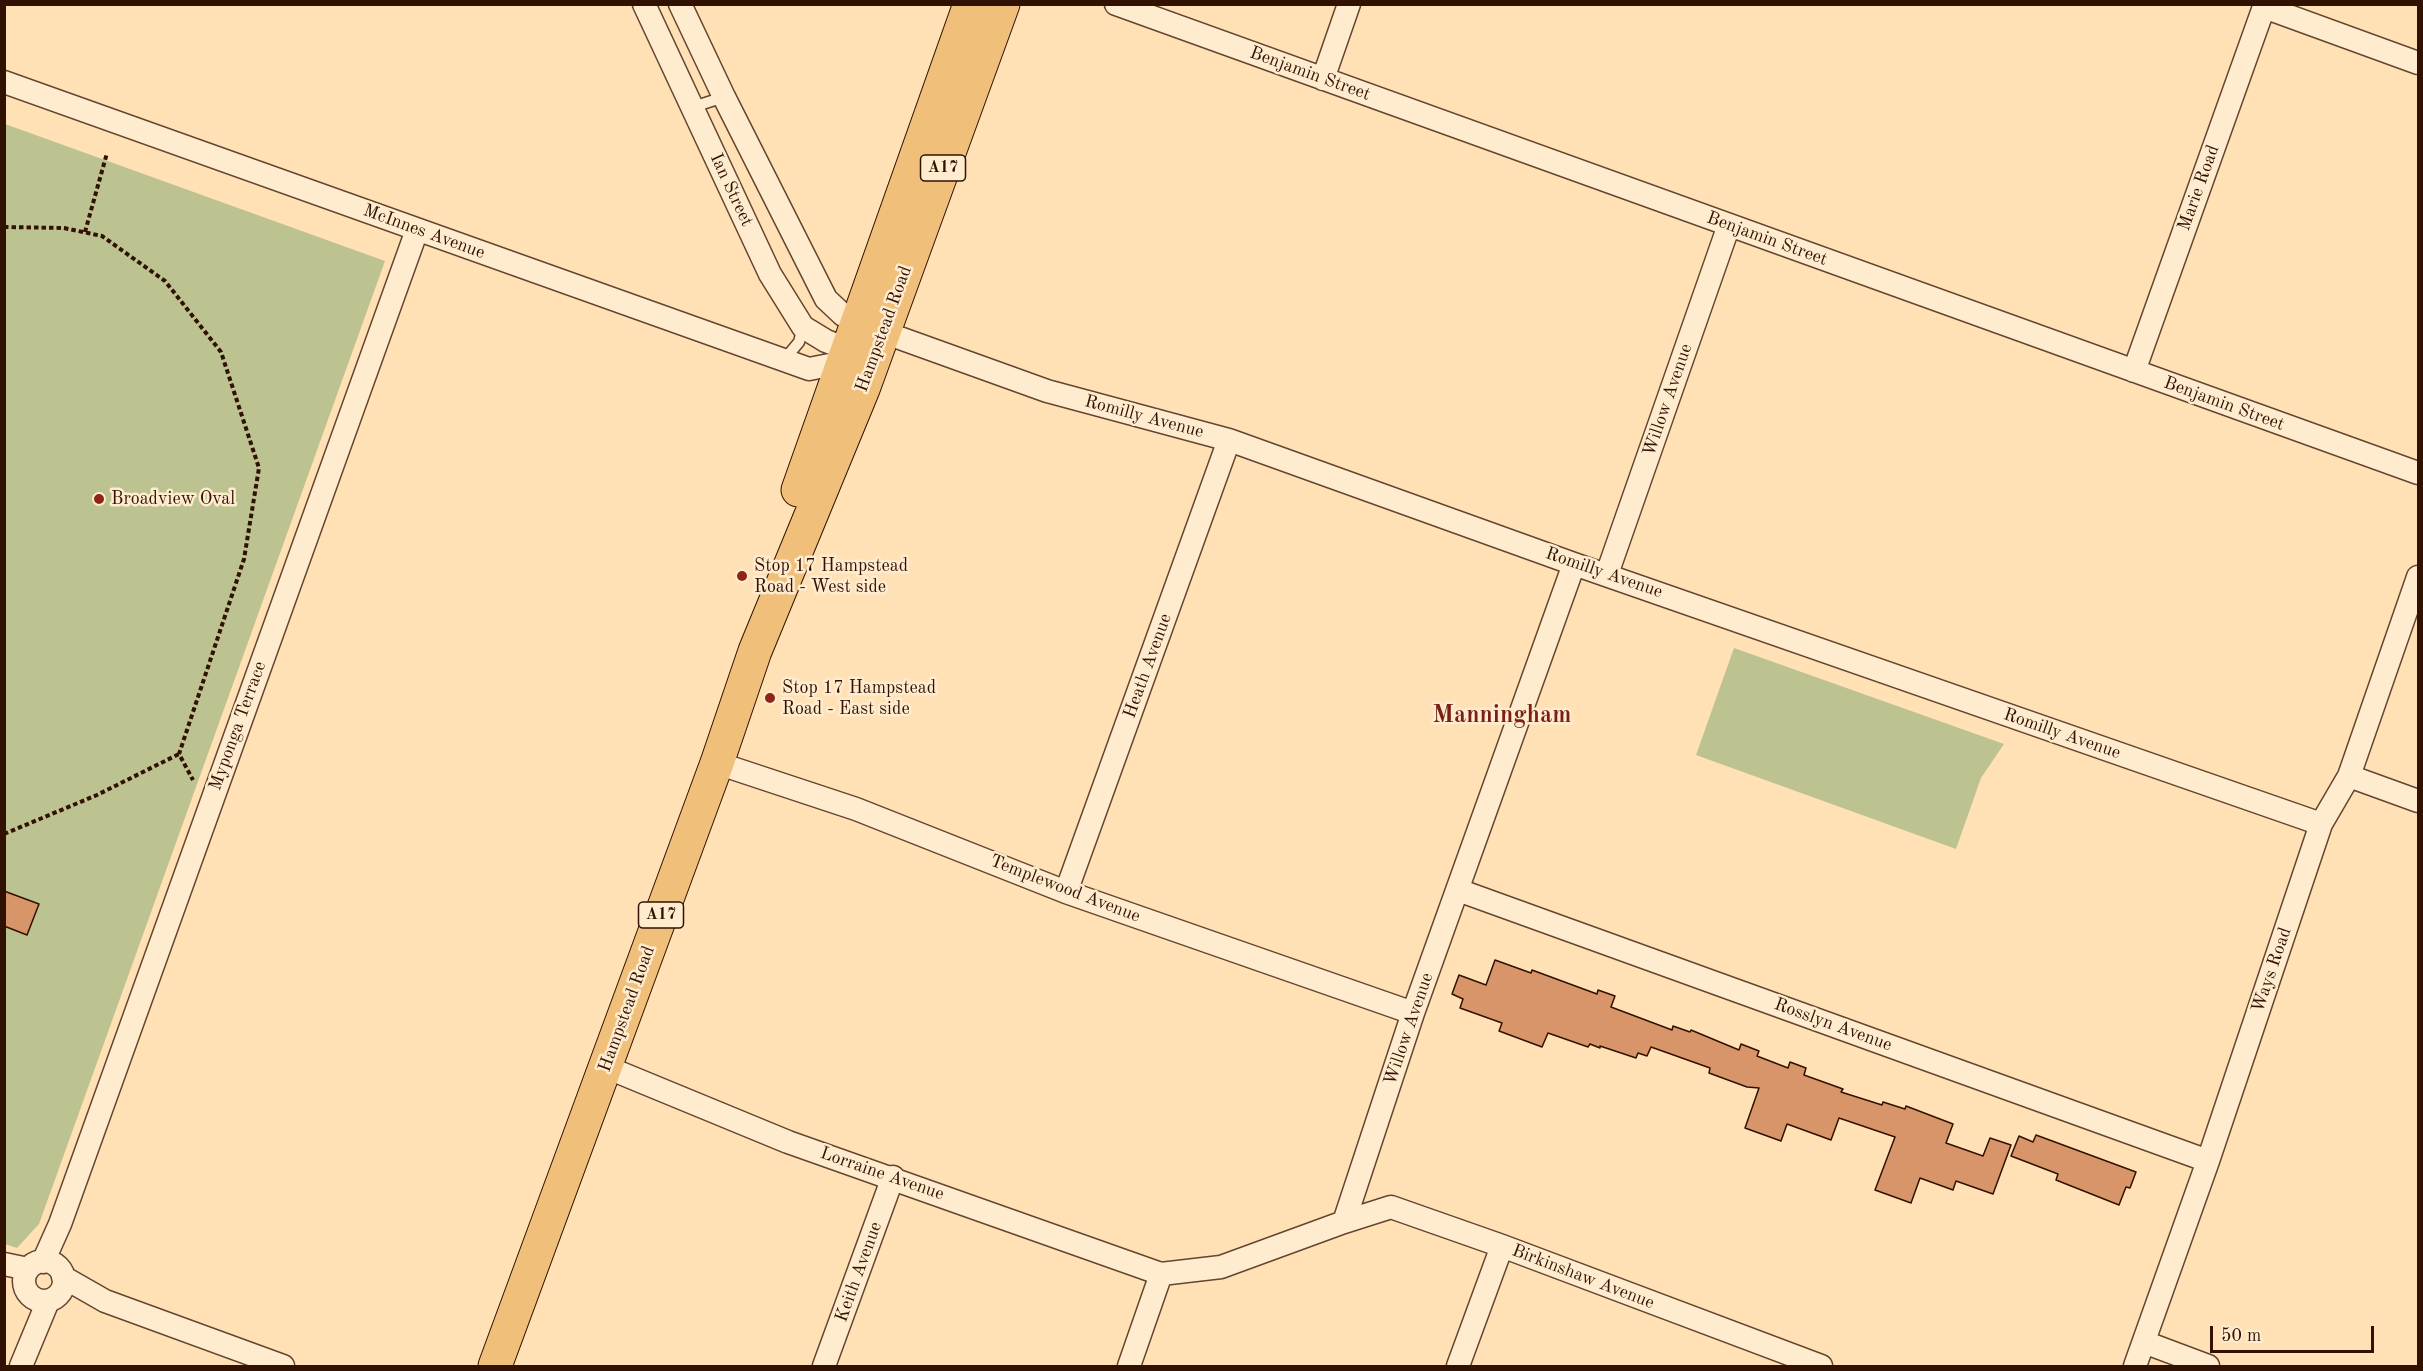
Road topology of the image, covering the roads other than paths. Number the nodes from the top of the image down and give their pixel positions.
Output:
1 (644, 4) edge
2 (680, 4) edge
3 (970, 4) edge
4 (1003, 4) edge
5 (1116, 4) edge
6 (1349, 4) edge
7 (2264, 6) edge
8 (2418, 63) edge
9 (1323, 79) junction
10 (4, 82) edge
11 (724, 97) junction
12 (693, 107) junction
13 (1729, 225) junction
14 (417, 230) junction
15 (803, 327) junction
16 (858, 342) junction
17 (783, 361) junction
18 (2134, 371) junction
19 (863, 389) junction
20 (1229, 440) junction
21 (2418, 473) edge
22 (1574, 564) junction
23 (1607, 574) junction
24 (2418, 577) edge
25 (755, 651) junction
26 (717, 763) junction
27 (2349, 777) junction
28 (2418, 801) edge
29 (2321, 824) junction
30 (1458, 890) junction
31 (1066, 892) junction
32 (1413, 1013) junction
33 (606, 1067) junction
34 (2208, 1161) junction
35 (893, 1177) junction
36 (1344, 1222) junction
37 (1502, 1246) junction
38 (4, 1267) edge
39 (1161, 1274) junction
40 (44, 1281) junction
41 (2144, 1342) junction
42 (1791, 1361) edge
43 (21, 1366) edge
44 (283, 1366) edge
45 (495, 1366) edge
46 (824, 1366) edge
47 (1129, 1366) edge
48 (1458, 1366) edge
49 (1821, 1366) edge
50 (2135, 1366) edge
51 (2208, 1366) edge

1 - 12 street, Ian Street
2 - 11 street, Ian Street
3 - 16 highway, Hampstead Road / A17
4 - 16 highway, Hampstead Road / A17
5 - 9 street, Benjamin Street
6 - 9 street
7 - 8 street
7 - 18 street, Marie Road
9 - 13 street, Benjamin Street
10 - 14 street, McInnes Avenue
11 - 12 lane
11 - 16 street, Ian Street
12 - 15 street, Ian Street
13 - 18 street, Benjamin Street
13 - 23 street, Willow Avenue
14 - 17 street, McInnes Avenue
14 - 40 street, Myponga Terrace
15 - 16 street, Ian Street
15 - 17 lane
16 - 17 street, McInnes Avenue
16 - 19 highway, Hampstead Road / A17
16 - 19 highway
16 - 20 street, Romilly Avenue
16 - 25 highway, Hampstead Road / A17
18 - 21 street, Benjamin Street
19 - 25 highway, Hampstead Road / A17
20 - 22 street, Romilly Avenue
20 - 31 street, Heath Avenue
22 - 23 street, Romilly Avenue
22 - 30 street, Willow Avenue
23 - 29 street, Romilly Avenue
24 - 27 street, Ways Road
25 - 26 highway, Hampstead Road / A17
26 - 31 street, Templewood Avenue
26 - 33 highway, Hampstead Road / A17
27 - 28 street
27 - 29 street, Ways Road
29 - 34 street, Ways Road
30 - 32 street, Willow Avenue
30 - 34 street, Rosslyn Avenue
31 - 32 street, Templewood Avenue
32 - 36 street, Willow Avenue
33 - 35 street, Lorraine Avenue
33 - 45 highway, Hampstead Road / A17
34 - 41 street, Ways Road
35 - 39 street, Lorraine Avenue
35 - 46 street, Keith Avenue
36 - 37 street, Birkinshaw Avenue
36 - 39 street
37 - 42 street, Birkinshaw Avenue
37 - 48 street
38 - 40 street
39 - 47 street
40 - 43 street, Myponga Terrace
40 - 44 street
41 - 50 street, Ways Road
41 - 51 street
42 - 49 street, Birkinshaw Avenue

